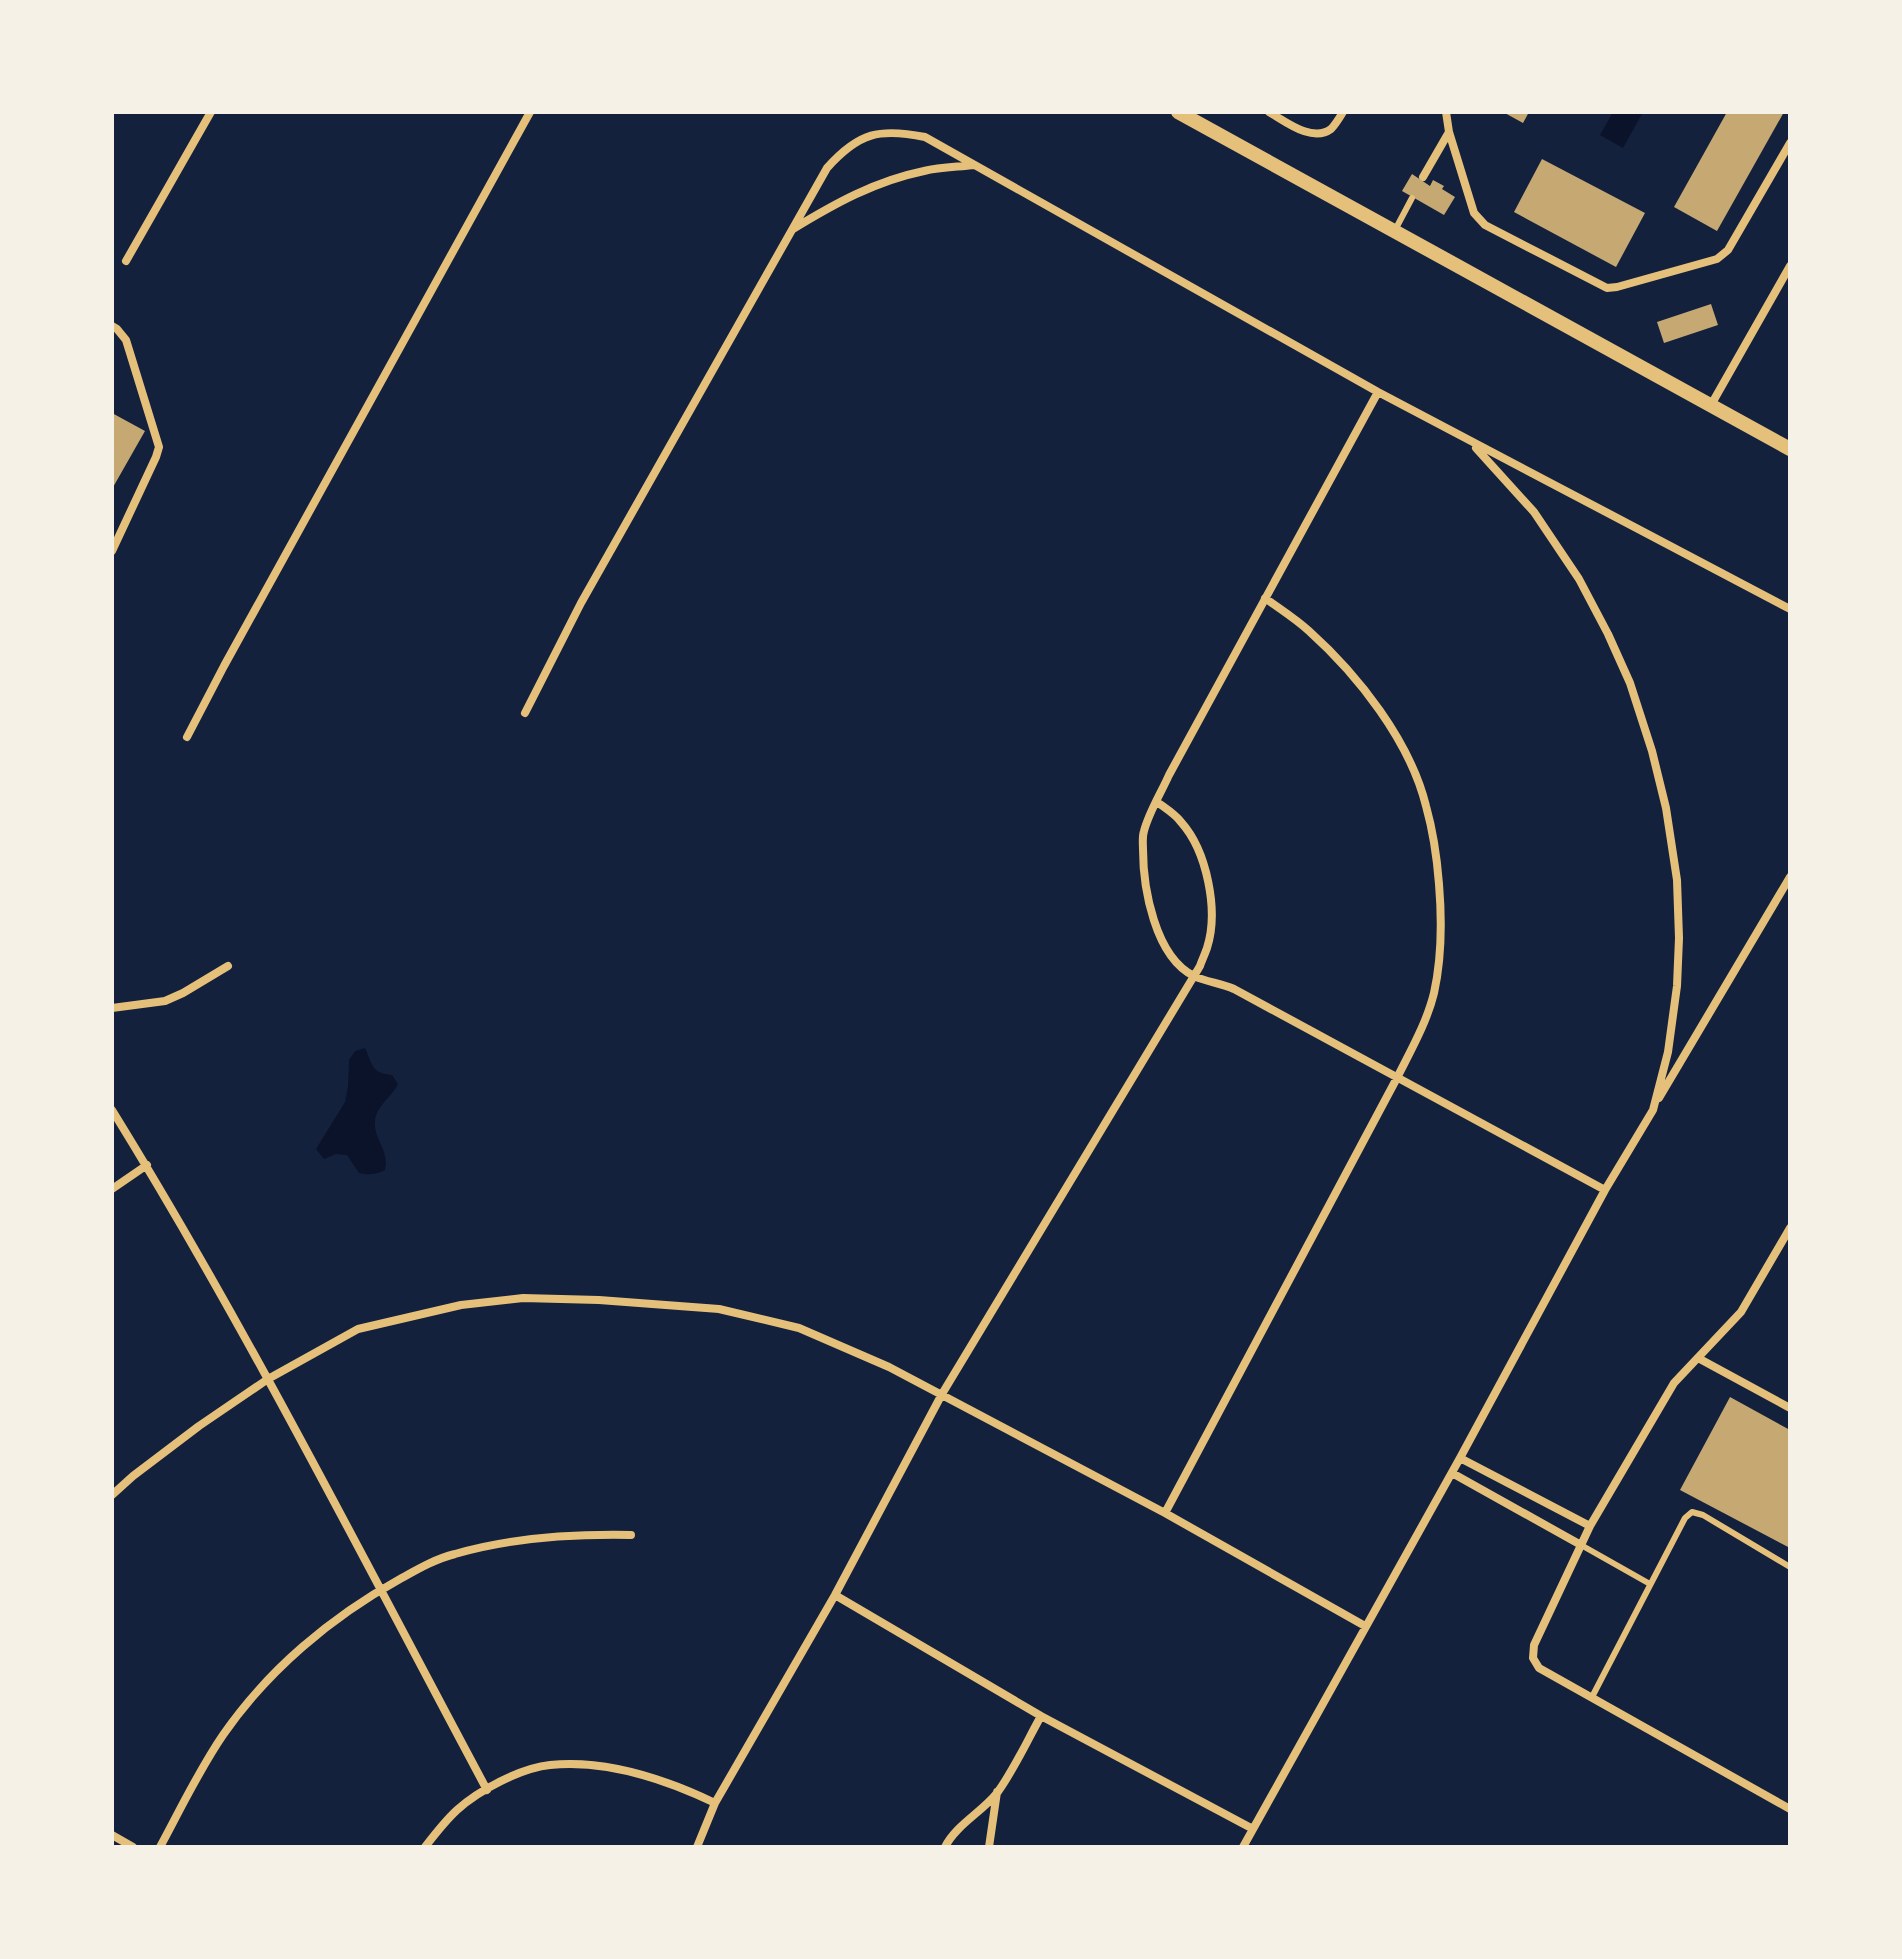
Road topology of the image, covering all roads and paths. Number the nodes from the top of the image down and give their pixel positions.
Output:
1 (211, 112) edge
2 (530, 112) edge
3 (1178, 112) edge
4 (1269, 112) edge
5 (1343, 112) edge
6 (1446, 112) edge
7 (1449, 132) junction
8 (1790, 143) edge
9 (975, 165) junction
10 (1423, 177) dead end
11 (1412, 198) dead end
12 (792, 229) junction
13 (1394, 232) junction
14 (126, 261) dead end
15 (1790, 266) edge
16 (112, 326) edge
17 (1378, 392) junction
18 (1711, 405) junction
19 (1470, 442) junction
20 (1790, 449) edge
21 (112, 551) edge
22 (1265, 598) junction
23 (1790, 609) edge
24 (525, 713) dead end
25 (187, 737) dead end
26 (1157, 802) junction
27 (1790, 877) edge
28 (228, 966) dead end
29 (1193, 976) junction
30 (112, 1008) edge
31 (1398, 1076) junction
32 (112, 1110) edge
33 (1653, 1110) junction
34 (147, 1165) junction
35 (112, 1189) edge
36 (1605, 1190) junction
37 (1790, 1228) edge
38 (1698, 1358) junction
39 (268, 1379) junction
40 (942, 1394) junction
41 (1790, 1408) edge
42 (1460, 1458) junction
43 (1452, 1473) junction
44 (112, 1495) edge
45 (1165, 1513) junction
46 (1590, 1526) junction
47 (631, 1535) dead end
48 (1581, 1545) junction
49 (1790, 1567) edge
50 (1650, 1584) junction
51 (380, 1590) junction
52 (835, 1595) junction
53 (1365, 1626) junction
54 (1592, 1697) junction
55 (1041, 1716) junction
56 (487, 1790) junction
57 (998, 1792) junction
58 (715, 1803) junction
59 (1790, 1809) edge
60 (1253, 1829) junction
61 (112, 1835) edge
62 (133, 1847) edge
63 (160, 1847) edge
64 (425, 1847) edge
65 (697, 1847) edge
66 (945, 1847) edge
67 (989, 1847) edge
68 (1243, 1847) edge

1 - 14 street
2 - 25 street
3 - 13 street
4 - 5 street
6 - 7 street
7 - 8 street
7 - 10 street
9 - 12 street
9 - 12 street
9 - 17 street
11 - 13 lane
12 - 24 street
13 - 18 street
15 - 18 street
16 - 21 street
17 - 19 street
17 - 22 street
18 - 20 street
19 - 23 street
19 - 33 street
22 - 26 street
22 - 31 street
26 - 29 street
26 - 29 street
27 - 33 street
28 - 30 street
29 - 31 street
29 - 40 street
31 - 36 street
31 - 45 street
32 - 34 street
33 - 36 street
34 - 35 street
34 - 39 street
36 - 42 street
37 - 38 street
38 - 41 street
38 - 46 street
39 - 40 street
39 - 44 street
39 - 51 street
40 - 45 street
40 - 52 street
42 - 43 street
42 - 46 street
43 - 48 street
43 - 53 street
45 - 53 street
46 - 48 street
47 - 51 street
48 - 50 lane
48 - 54 street
49 - 50 lane
50 - 54 lane
51 - 56 street
51 - 63 street
52 - 55 street
52 - 58 street
53 - 60 street
54 - 59 street
55 - 57 street
55 - 60 street
56 - 58 street
56 - 64 street
57 - 66 street
57 - 67 street
58 - 65 street
60 - 68 street
61 - 62 street

